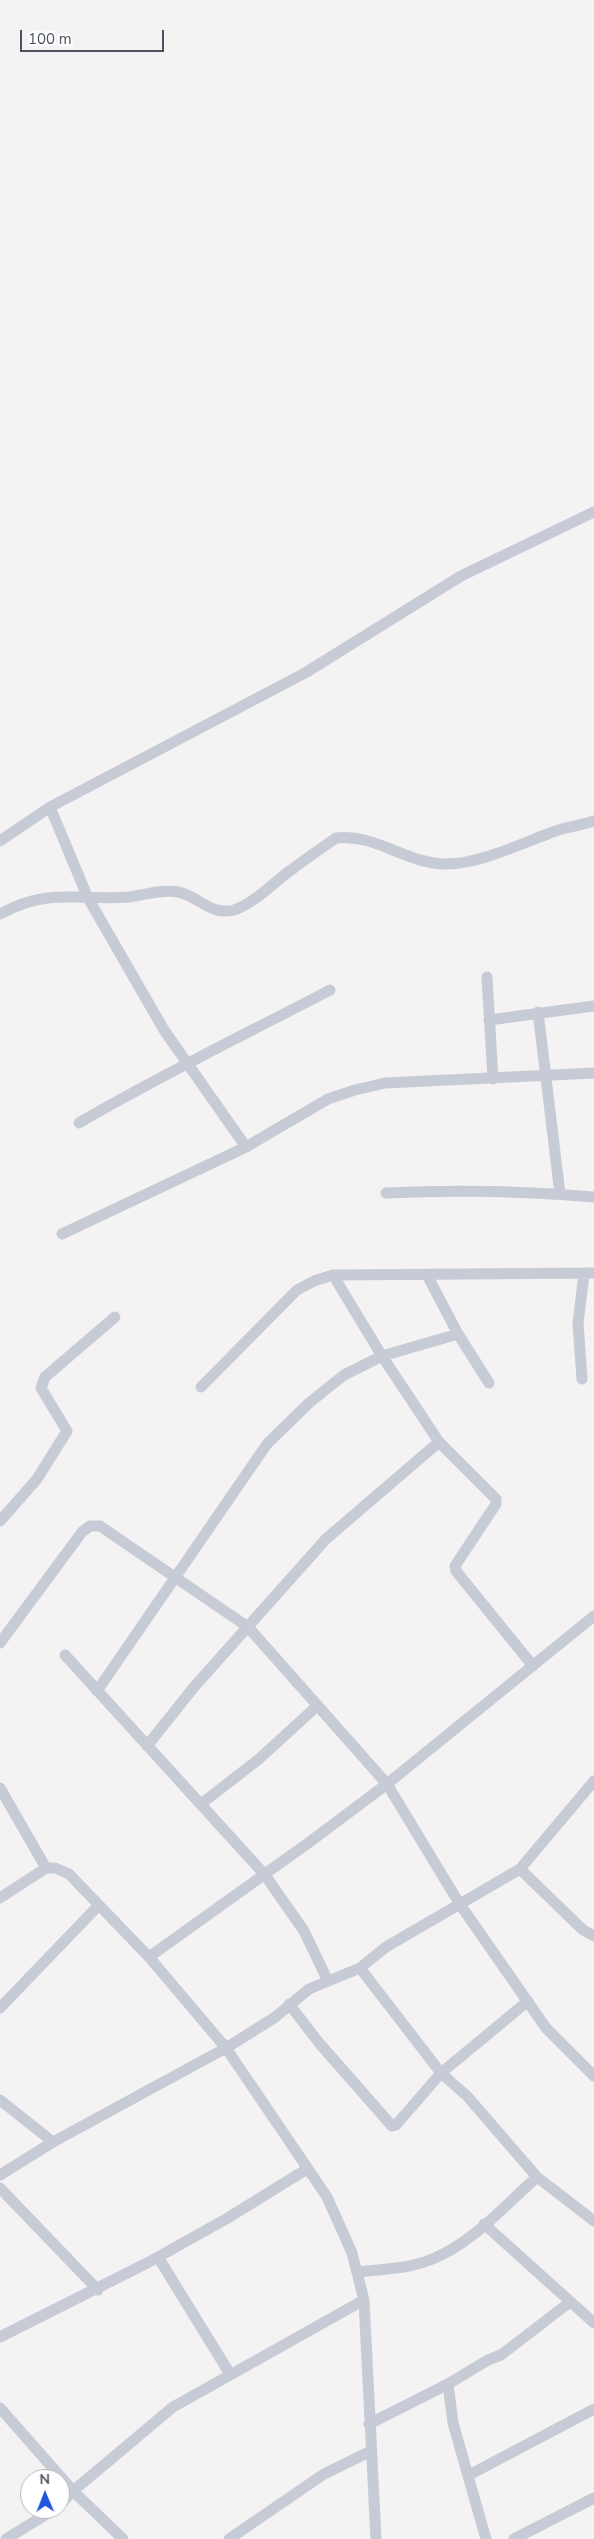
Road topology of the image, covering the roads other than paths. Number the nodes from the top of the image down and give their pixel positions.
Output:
1 (594, 512) edge
2 (50, 806) junction
3 (594, 821) edge
4 (0, 841) edge
5 (88, 898) junction
6 (0, 914) edge
7 (487, 977) dead end
8 (330, 990) dead end
9 (594, 1006) edge
10 (538, 1012) junction
11 (490, 1020) junction
12 (189, 1065) junction
13 (594, 1073) edge
14 (545, 1076) junction
15 (493, 1079) junction
16 (79, 1123) dead end
17 (246, 1148) junction
18 (386, 1193) dead end
19 (560, 1194) junction
20 (594, 1197) edge
21 (62, 1234) dead end
22 (589, 1274) edge
23 (333, 1275) junction
24 (427, 1275) junction
25 (115, 1317) dead end
26 (458, 1334) junction
27 (382, 1356) junction
28 (582, 1379) dead end
29 (489, 1383) dead end
30 (201, 1386) dead end
31 (439, 1442) junction
32 (0, 1521) edge
33 (176, 1578) junction
34 (594, 1616) edge
35 (248, 1627) junction
36 (0, 1643) edge
37 (65, 1655) dead end
38 (534, 1666) junction
39 (97, 1691) junction
40 (317, 1706) junction
41 (147, 1746) junction
42 (594, 1781) edge
43 (386, 1784) junction
44 (0, 1788) edge
45 (201, 1804) junction
46 (46, 1868) junction
47 (520, 1869) junction
48 (265, 1875) junction
49 (0, 1898) edge
50 (459, 1902) junction
51 (98, 1906) junction
52 (594, 1936) edge
53 (149, 1956) junction
54 (360, 1968) junction
55 (328, 1981) junction
56 (528, 2001) junction
57 (289, 2004) junction
58 (0, 2008) edge
59 (226, 2048) junction
60 (441, 2073) junction
61 (594, 2076) edge
62 (0, 2100) edge
63 (54, 2142) junction
64 (307, 2168) junction
65 (0, 2175) edge
66 (537, 2177) junction
67 (0, 2188) edge
68 (594, 2220) edge
69 (484, 2224) junction
70 (158, 2257) junction
71 (358, 2272) junction
72 (98, 2290) junction
73 (364, 2300) junction
74 (570, 2302) junction
75 (594, 2323) edge
76 (0, 2337) edge
77 (230, 2374) junction
78 (448, 2384) junction
79 (0, 2408) edge
80 (594, 2409) edge
81 (369, 2424) junction
82 (371, 2451) junction
83 (469, 2475) junction
84 (73, 2491) junction
85 (70, 2494) edge
86 (594, 2498) edge
87 (39, 2519) edge
88 (6, 2539) edge
89 (123, 2539) edge
90 (229, 2539) edge
91 (376, 2539) edge
92 (486, 2539) edge
93 (514, 2539) edge

1 - 2 street
2 - 4 street
2 - 5 street
3 - 5 street
5 - 6 street
5 - 12 street
7 - 11 street
8 - 12 street
9 - 10 street
10 - 11 street
10 - 14 street
11 - 15 street
12 - 16 street
12 - 17 street
13 - 14 street
14 - 15 street
14 - 19 street
15 - 17 street
17 - 21 street
18 - 19 street
19 - 20 street
22 - 24 street
22 - 28 street
23 - 24 street
23 - 27 street
23 - 30 street
24 - 26 street
25 - 32 street
26 - 27 street
26 - 29 street
27 - 31 street
27 - 33 street
31 - 35 street
31 - 38 street
33 - 35 street
33 - 36 street
33 - 39 street
34 - 38 street
35 - 40 street
35 - 41 street
37 - 39 street
38 - 43 street
39 - 41 street
40 - 43 street
40 - 45 street
41 - 45 street
42 - 47 street
43 - 48 street
43 - 50 street
44 - 46 street
45 - 48 street
46 - 49 street
46 - 51 street
47 - 50 street
47 - 52 street
48 - 53 street
48 - 55 street
50 - 54 street
50 - 56 street
51 - 53 street
51 - 58 street
53 - 59 street
54 - 55 street
54 - 60 street
55 - 57 street
56 - 60 street
56 - 61 street
57 - 59 street
57 - 60 street
59 - 63 street
59 - 64 street
60 - 66 street
62 - 63 street
63 - 65 street
64 - 70 street
64 - 71 street
66 - 68 street
66 - 69 street
67 - 72 street
69 - 71 street
69 - 74 street
70 - 72 street
70 - 77 street
71 - 73 street
72 - 76 street
73 - 77 street
73 - 81 street
74 - 75 street
74 - 78 street
77 - 84 street
78 - 81 street
78 - 83 street
79 - 84 street
80 - 83 street
81 - 82 street
82 - 90 street
82 - 91 street
83 - 92 street
84 - 85 street
84 - 89 street
86 - 93 street
87 - 88 street

